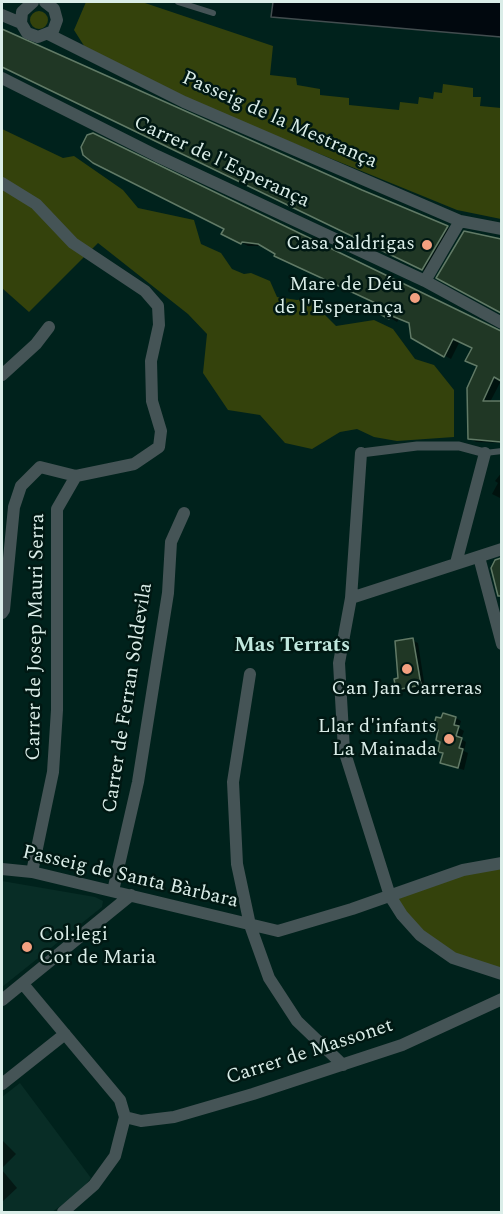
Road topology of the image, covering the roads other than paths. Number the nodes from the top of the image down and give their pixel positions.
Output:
1 (33, 2) edge
2 (45, 2) edge
3 (178, 2) edge
4 (213, 13) dead end
5 (2, 15) edge
6 (21, 23) junction
7 (52, 30) junction
8 (2, 78) edge
9 (2, 183) edge
10 (460, 221) junction
11 (501, 229) edge
12 (425, 281) junction
13 (501, 323) edge
14 (50, 327) dead end
15 (2, 375) edge
16 (501, 451) edge
17 (361, 453) joint
18 (485, 453) junction
19 (76, 476) junction
20 (183, 513) dead end
21 (501, 549) edge
22 (478, 557) junction
23 (456, 563) junction
24 (2, 576) edge
25 (6, 591) junction
26 (351, 598) junction
27 (2, 613) edge
28 (501, 644) edge
29 (250, 674) dead end
30 (501, 863) edge
31 (2, 869) edge
32 (33, 872) junction
33 (113, 891) junction
34 (131, 895) junction
35 (390, 896) junction
36 (250, 925) junction
37 (501, 974) edge
38 (23, 984) junction
39 (501, 999) edge
40 (2, 1000) edge
41 (65, 1034) junction
42 (343, 1065) junction
43 (2, 1084) edge
44 (125, 1117) junction
45 (63, 1212) edge

1 - 6 street
2 - 7 street
3 - 4 lane
5 - 6 street
6 - 7 street, Passeig de la Mestrança
7 - 10 street, Passeig de la Mestrança
8 - 12 street, Carrer de l'Esperança
9 - 19 street
10 - 11 street, Passeig de la Mestrança
10 - 12 street
12 - 13 street, Carrer de l'Esperança
14 - 15 street
16 - 18 lane
17 - 18 street
17 - 26 street
18 - 23 street
19 - 25 street
19 - 32 street, Carrer de Josep Mauri Serra
20 - 33 street, Carrer de Ferran Soldevila
21 - 22 street
22 - 23 street
22 - 28 street
23 - 26 street
24 - 25 street
25 - 27 street
26 - 35 street
29 - 36 street
30 - 35 street, Passeig de Santa Bàrbara
31 - 32 street, Passeig de Santa Bàrbara
32 - 33 street, Passeig de Santa Bàrbara
33 - 34 street, Passeig de Santa Bàrbara
34 - 36 street, Passeig de Santa Bàrbara
34 - 38 street
35 - 36 street, Passeig de Santa Bàrbara
35 - 37 street
36 - 42 street
38 - 40 street
38 - 41 street
39 - 42 street, Carrer de Massonet
41 - 43 street
41 - 44 street
42 - 44 street, Carrer de Massonet
44 - 45 street

